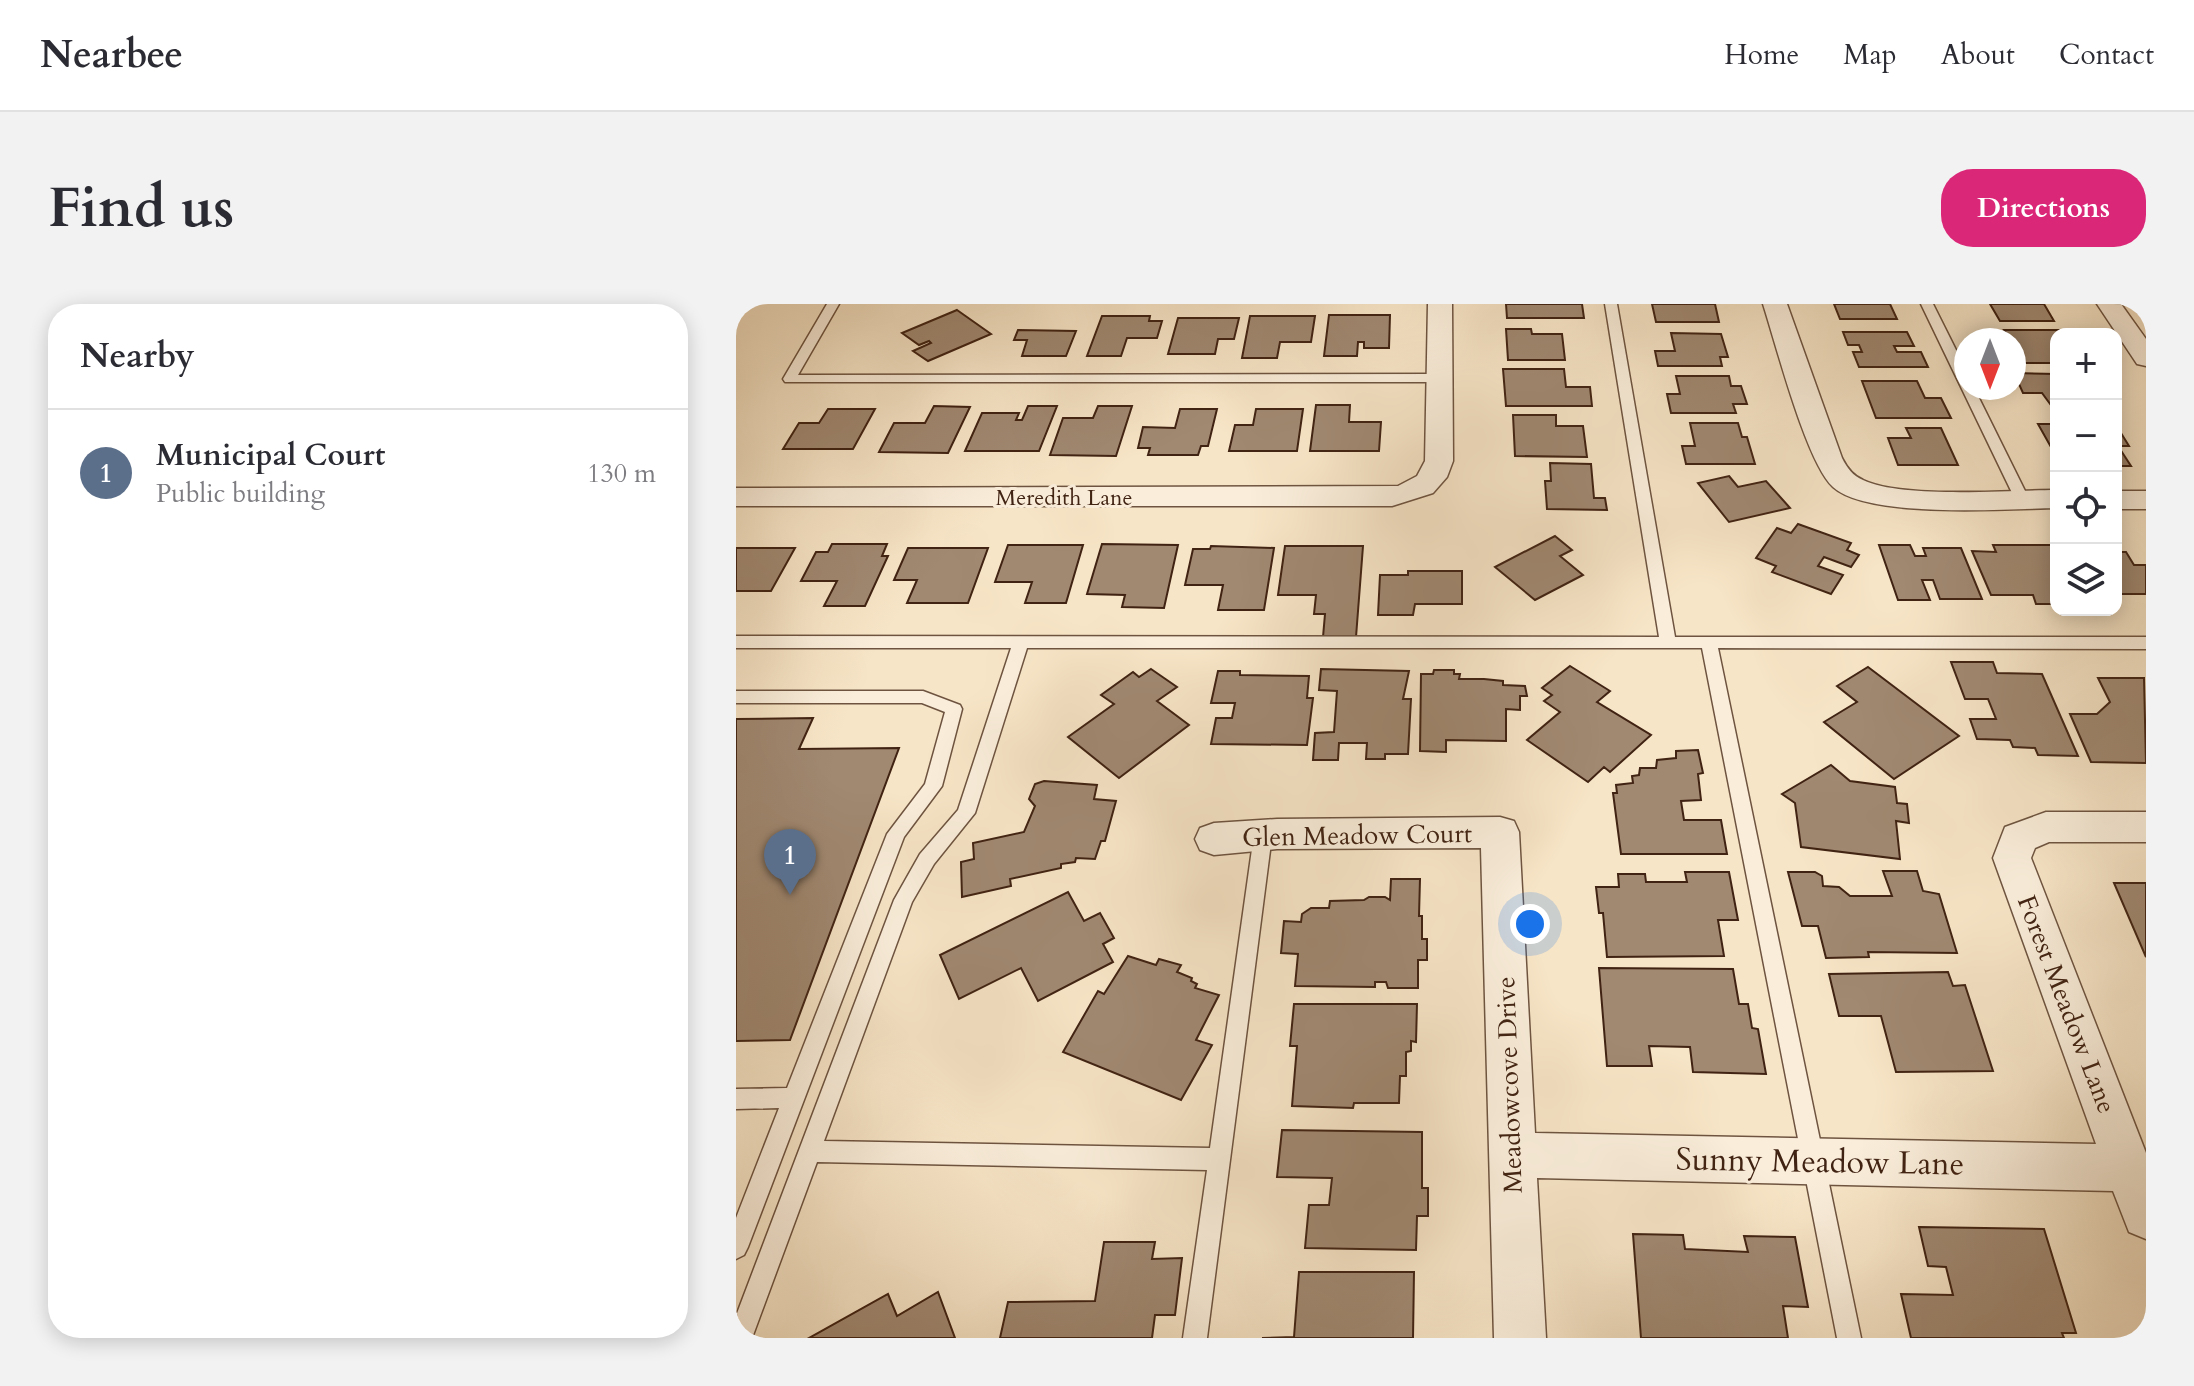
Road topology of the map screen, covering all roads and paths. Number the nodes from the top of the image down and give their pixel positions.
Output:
1 (833, 304) edge
2 (1440, 304) edge
3 (1611, 304) edge
4 (1775, 304) edge
5 (1927, 304) edge
6 (2109, 304) edge
7 (2146, 358) edge
8 (1954, 359) edge
9 (1440, 378) junction
10 (1974, 400) edge
11 (736, 497) edge
12 (2022, 499) junction
13 (2050, 499) edge
14 (2122, 500) edge
15 (2146, 500) edge
16 (1021, 641) junction
17 (736, 642) edge
18 (1668, 642) junction
19 (1709, 642) junction
20 (2146, 643) edge
21 (736, 697) edge
22 (2146, 827) edge
23 (1500, 832) joint
24 (1263, 835) junction
25 (1214, 839) dead end
26 (794, 1098) junction
27 (736, 1099) edge
28 (808, 1151) junction
29 (1512, 1155) junction
30 (1220, 1159) junction
31 (1813, 1161) junction
32 (2128, 1168) junction
33 (2146, 1215) edge
34 (736, 1247) edge
35 (740, 1338) edge
36 (1195, 1338) edge
37 (1520, 1338) edge
38 (1849, 1338) edge

1 - 9 lane
2 - 9 street
3 - 18 lane
4 - 12 street
5 - 8 lane
6 - 7 street
9 - 11 street, Meredith Lane
10 - 12 lane
12 - 13 street
14 - 15 street
16 - 17 lane
16 - 18 lane
16 - 28 lane
18 - 19 lane
19 - 20 lane
19 - 31 lane
21 - 26 lane
22 - 32 street, Forest Meadow Lane
23 - 24 street, Glen Meadow Court
23 - 29 street, Meadowcove Drive
24 - 25 street, Glen Meadow Court
24 - 30 lane
26 - 27 lane
26 - 34 lane
28 - 30 lane
28 - 35 lane
29 - 31 street, Sunny Meadow Lane
29 - 37 street, Meadowcove Drive
30 - 36 lane
31 - 32 street, Sunny Meadow Lane
31 - 38 lane
32 - 33 street, Forest Meadow Lane

